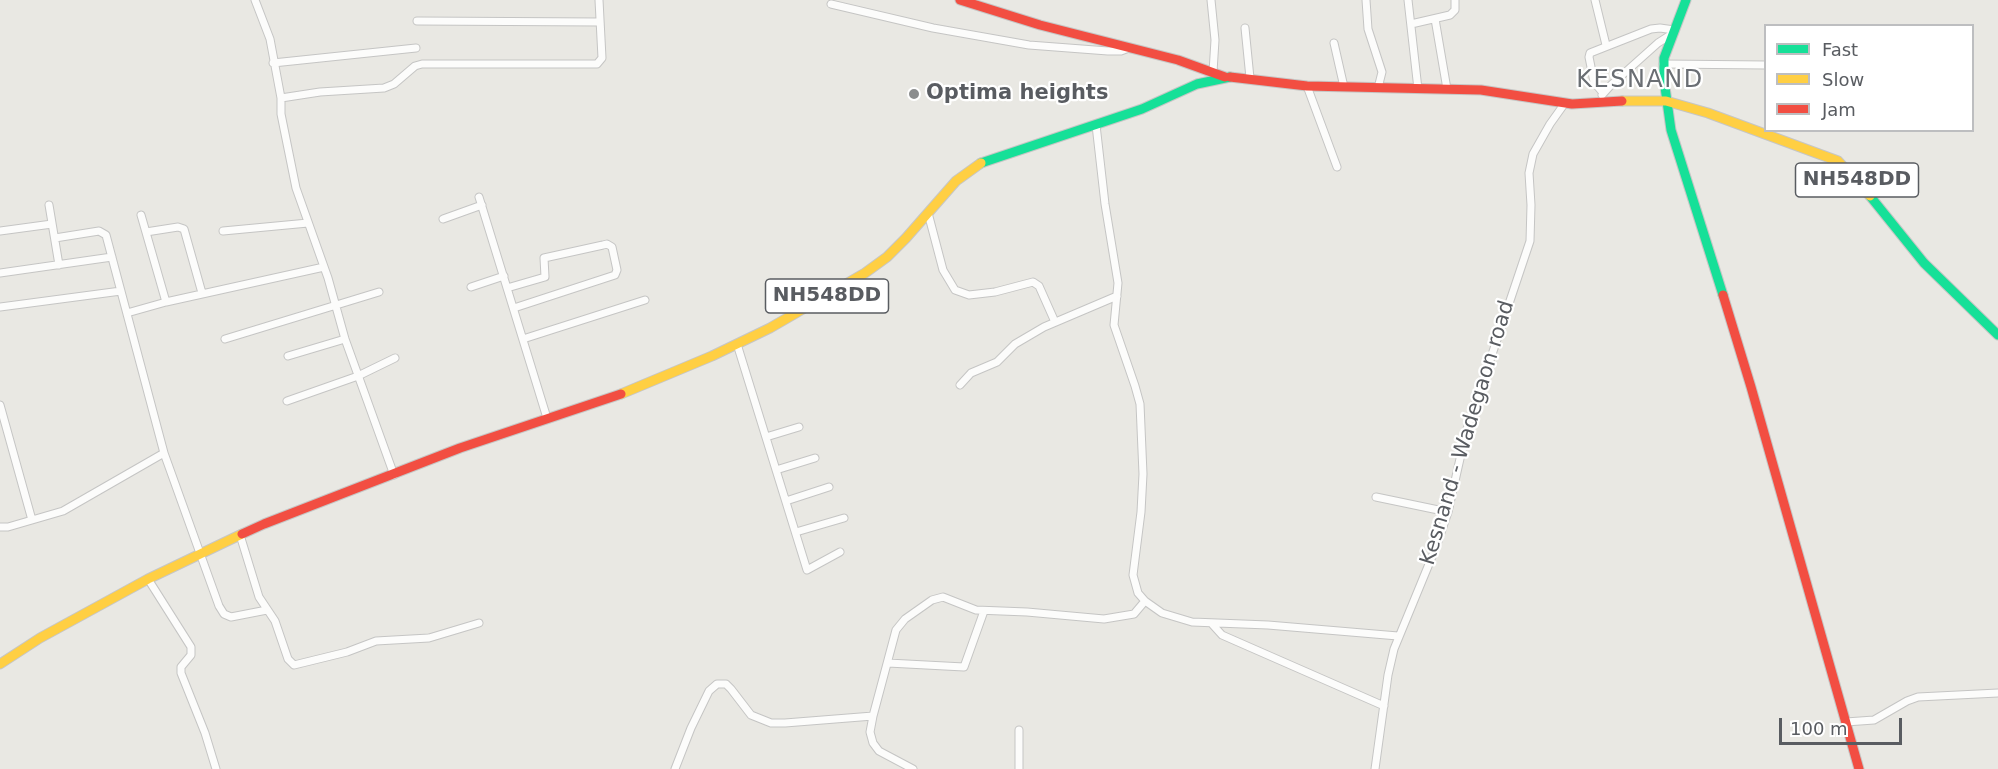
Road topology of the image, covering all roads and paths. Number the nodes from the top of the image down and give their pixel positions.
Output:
1 (255, 0) edge
2 (599, 0) edge
3 (960, 0) edge
4 (1211, 0) edge
5 (1366, 0) edge
6 (1408, 0) edge
7 (1455, 0) edge
8 (1595, 0) edge
9 (1686, 0) edge
10 (831, 4) dead end
11 (1435, 19) junction
12 (417, 21) dead end
13 (600, 22) junction
14 (1411, 24) junction
15 (1245, 28) dead end
16 (1673, 32) junction
17 (1334, 43) dead end
18 (1606, 45) junction
19 (1130, 47) junction
20 (416, 48) dead end
21 (273, 63) junction
22 (1663, 64) junction
23 (1764, 65) edge
24 (1213, 72) junction
25 (1225, 76) junction
26 (1250, 78) junction
27 (1307, 86) junction
28 (1344, 87) junction
29 (1378, 88) junction
30 (1418, 89) junction
31 (1447, 89) junction
32 (1603, 93) junction
33 (281, 98) junction
34 (1666, 101) junction
35 (1596, 102) junction
36 (1565, 103) junction
37 (1096, 125) junction
38 (1337, 167) dead end
39 (479, 197) dead end
40 (49, 205) dead end
41 (482, 206) junction
42 (928, 213) junction
43 (141, 216) dead end
44 (443, 219) dead end
45 (308, 223) junction
46 (52, 225) junction
47 (0, 231) edge
48 (224, 231) dead end
49 (146, 232) junction
50 (55, 238) junction
51 (112, 258) junction
52 (59, 265) junction
53 (324, 267) junction
54 (0, 273) edge
55 (504, 276) junction
56 (471, 287) dead end
57 (507, 288) junction
58 (121, 291) junction
59 (379, 292) dead end
60 (202, 293) junction
61 (1117, 296) junction
62 (645, 300) dead end
63 (166, 302) junction
64 (336, 304) junction
65 (0, 307) edge
66 (513, 308) junction
67 (127, 313) junction
68 (1055, 322) junction
69 (1998, 335) edge
70 (225, 339) dead end
71 (345, 339) junction
72 (523, 339) junction
73 (737, 344) junction
74 (288, 356) dead end
75 (395, 358) dead end
76 (358, 376) junction
77 (960, 385) dead end
78 (287, 401) dead end
79 (0, 405) edge
80 (547, 418) junction
81 (799, 427) dead end
82 (766, 437) junction
83 (164, 453) junction
84 (815, 458) dead end
85 (776, 470) junction
86 (394, 475) junction
87 (829, 487) dead end
88 (1376, 497) dead end
89 (786, 501) junction
90 (1448, 512) junction
91 (844, 518) dead end
92 (32, 520) junction
93 (0, 527) edge
94 (795, 532) junction
95 (240, 535) junction
96 (840, 552) dead end
97 (200, 553) junction
98 (148, 579) junction
99 (1145, 601) junction
100 (267, 610) junction
101 (984, 611) junction
102 (479, 623) dead end
103 (1212, 624) junction
104 (1398, 636) junction
105 (888, 663) junction
106 (0, 664) edge
107 (1998, 693) edge
108 (1384, 706) junction
109 (873, 716) junction
110 (1846, 722) junction
111 (1019, 730) dead end
112 (216, 769) edge
113 (675, 769) edge
114 (914, 769) edge
115 (1019, 769) edge
116 (1375, 769) edge
117 (1859, 769) edge

1 - 21 street
2 - 13 street
3 - 19 main road
4 - 24 street
5 - 29 street
6 - 14 street
7 - 11 street
8 - 18 street
9 - 16 main road
10 - 19 street
11 - 14 street
11 - 31 street
12 - 13 street
13 - 33 street
14 - 30 street
15 - 26 street
16 - 18 street
16 - 22 main road
16 - 32 street
17 - 28 street
18 - 32 street
19 - 24 main road
20 - 21 street
21 - 33 street
22 - 23 street
22 - 34 main road
24 - 25 main road
25 - 26 main road, NH548DD
25 - 37 main road, NH548DD
26 - 27 main road, NH548DD
27 - 28 main road, NH548DD
27 - 38 street
28 - 29 main road, NH548DD
29 - 30 main road, NH548DD
30 - 31 main road, NH548DD
31 - 36 main road, NH548DD
32 - 35 street
33 - 45 street
34 - 35 main road, NH548DD
34 - 69 main road, NH548DD
34 - 110 main road
35 - 36 main road, NH548DD
36 - 90 street, Kesnand - Wadegaon road
37 - 42 main road, NH548DD
37 - 61 street
39 - 41 street
40 - 46 street
41 - 44 street
41 - 55 street
42 - 68 street
42 - 73 main road, NH548DD
43 - 49 street
45 - 48 street
45 - 53 street
46 - 47 street
46 - 50 street
49 - 60 street
49 - 63 street
50 - 51 street
50 - 52 street
51 - 52 street
51 - 58 street
52 - 54 street
53 - 60 street
53 - 64 street
55 - 56 street
55 - 57 street
57 - 66 street
57 - 66 street
58 - 65 street
58 - 67 street
59 - 64 street
60 - 63 street
61 - 68 street
61 - 99 street
62 - 72 street
63 - 67 street
64 - 70 street
64 - 71 street
66 - 72 street
67 - 83 street
68 - 77 street
71 - 74 street
71 - 76 street
72 - 80 street
73 - 80 main road, NH548DD
73 - 82 street
75 - 76 street
76 - 78 street
76 - 86 street
79 - 92 street
80 - 86 main road, NH548DD
81 - 82 street
82 - 85 street
83 - 92 street
83 - 97 street
84 - 85 street
85 - 89 street
86 - 95 main road, NH548DD
87 - 89 street
88 - 90 street
89 - 94 street
90 - 104 street, Kesnand - Wadegaon road
91 - 94 street
92 - 93 street
94 - 96 street
95 - 97 main road, NH548DD
95 - 100 street
97 - 98 main road, NH548DD
97 - 100 street
98 - 106 main road, NH548DD
98 - 112 street
99 - 101 street
99 - 103 street
100 - 102 street
101 - 105 street
101 - 105 street
103 - 104 street
103 - 108 street
104 - 108 street, Kesnand - Wadegaon road
105 - 109 street
107 - 110 street
108 - 116 street, Kesnand - Wadegaon road
109 - 113 street
109 - 114 street
110 - 117 main road
111 - 115 street

